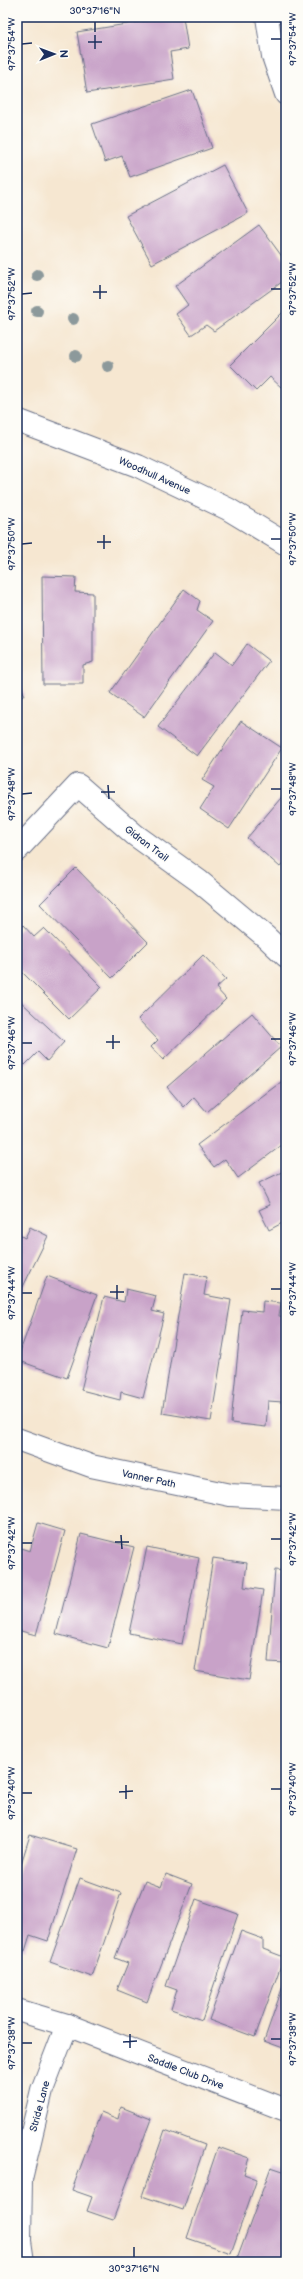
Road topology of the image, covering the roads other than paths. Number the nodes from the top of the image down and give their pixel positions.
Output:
1 (267, 17) edge
2 (286, 94) edge
3 (17, 420) edge
4 (286, 544) edge
5 (17, 850) edge
6 (286, 956) edge
7 (17, 1439) edge
8 (286, 1498) edge
9 (17, 2010) edge
10 (67, 2025) junction
11 (286, 2110) edge
12 (23, 2262) edge

1 - 2 street
3 - 4 street, Woodhull Avenue
5 - 6 street, Gidran Trail
7 - 8 street, Vanner Path
9 - 10 street, Saddle Club Drive
10 - 11 street, Saddle Club Drive
10 - 12 street, Stride Lane

